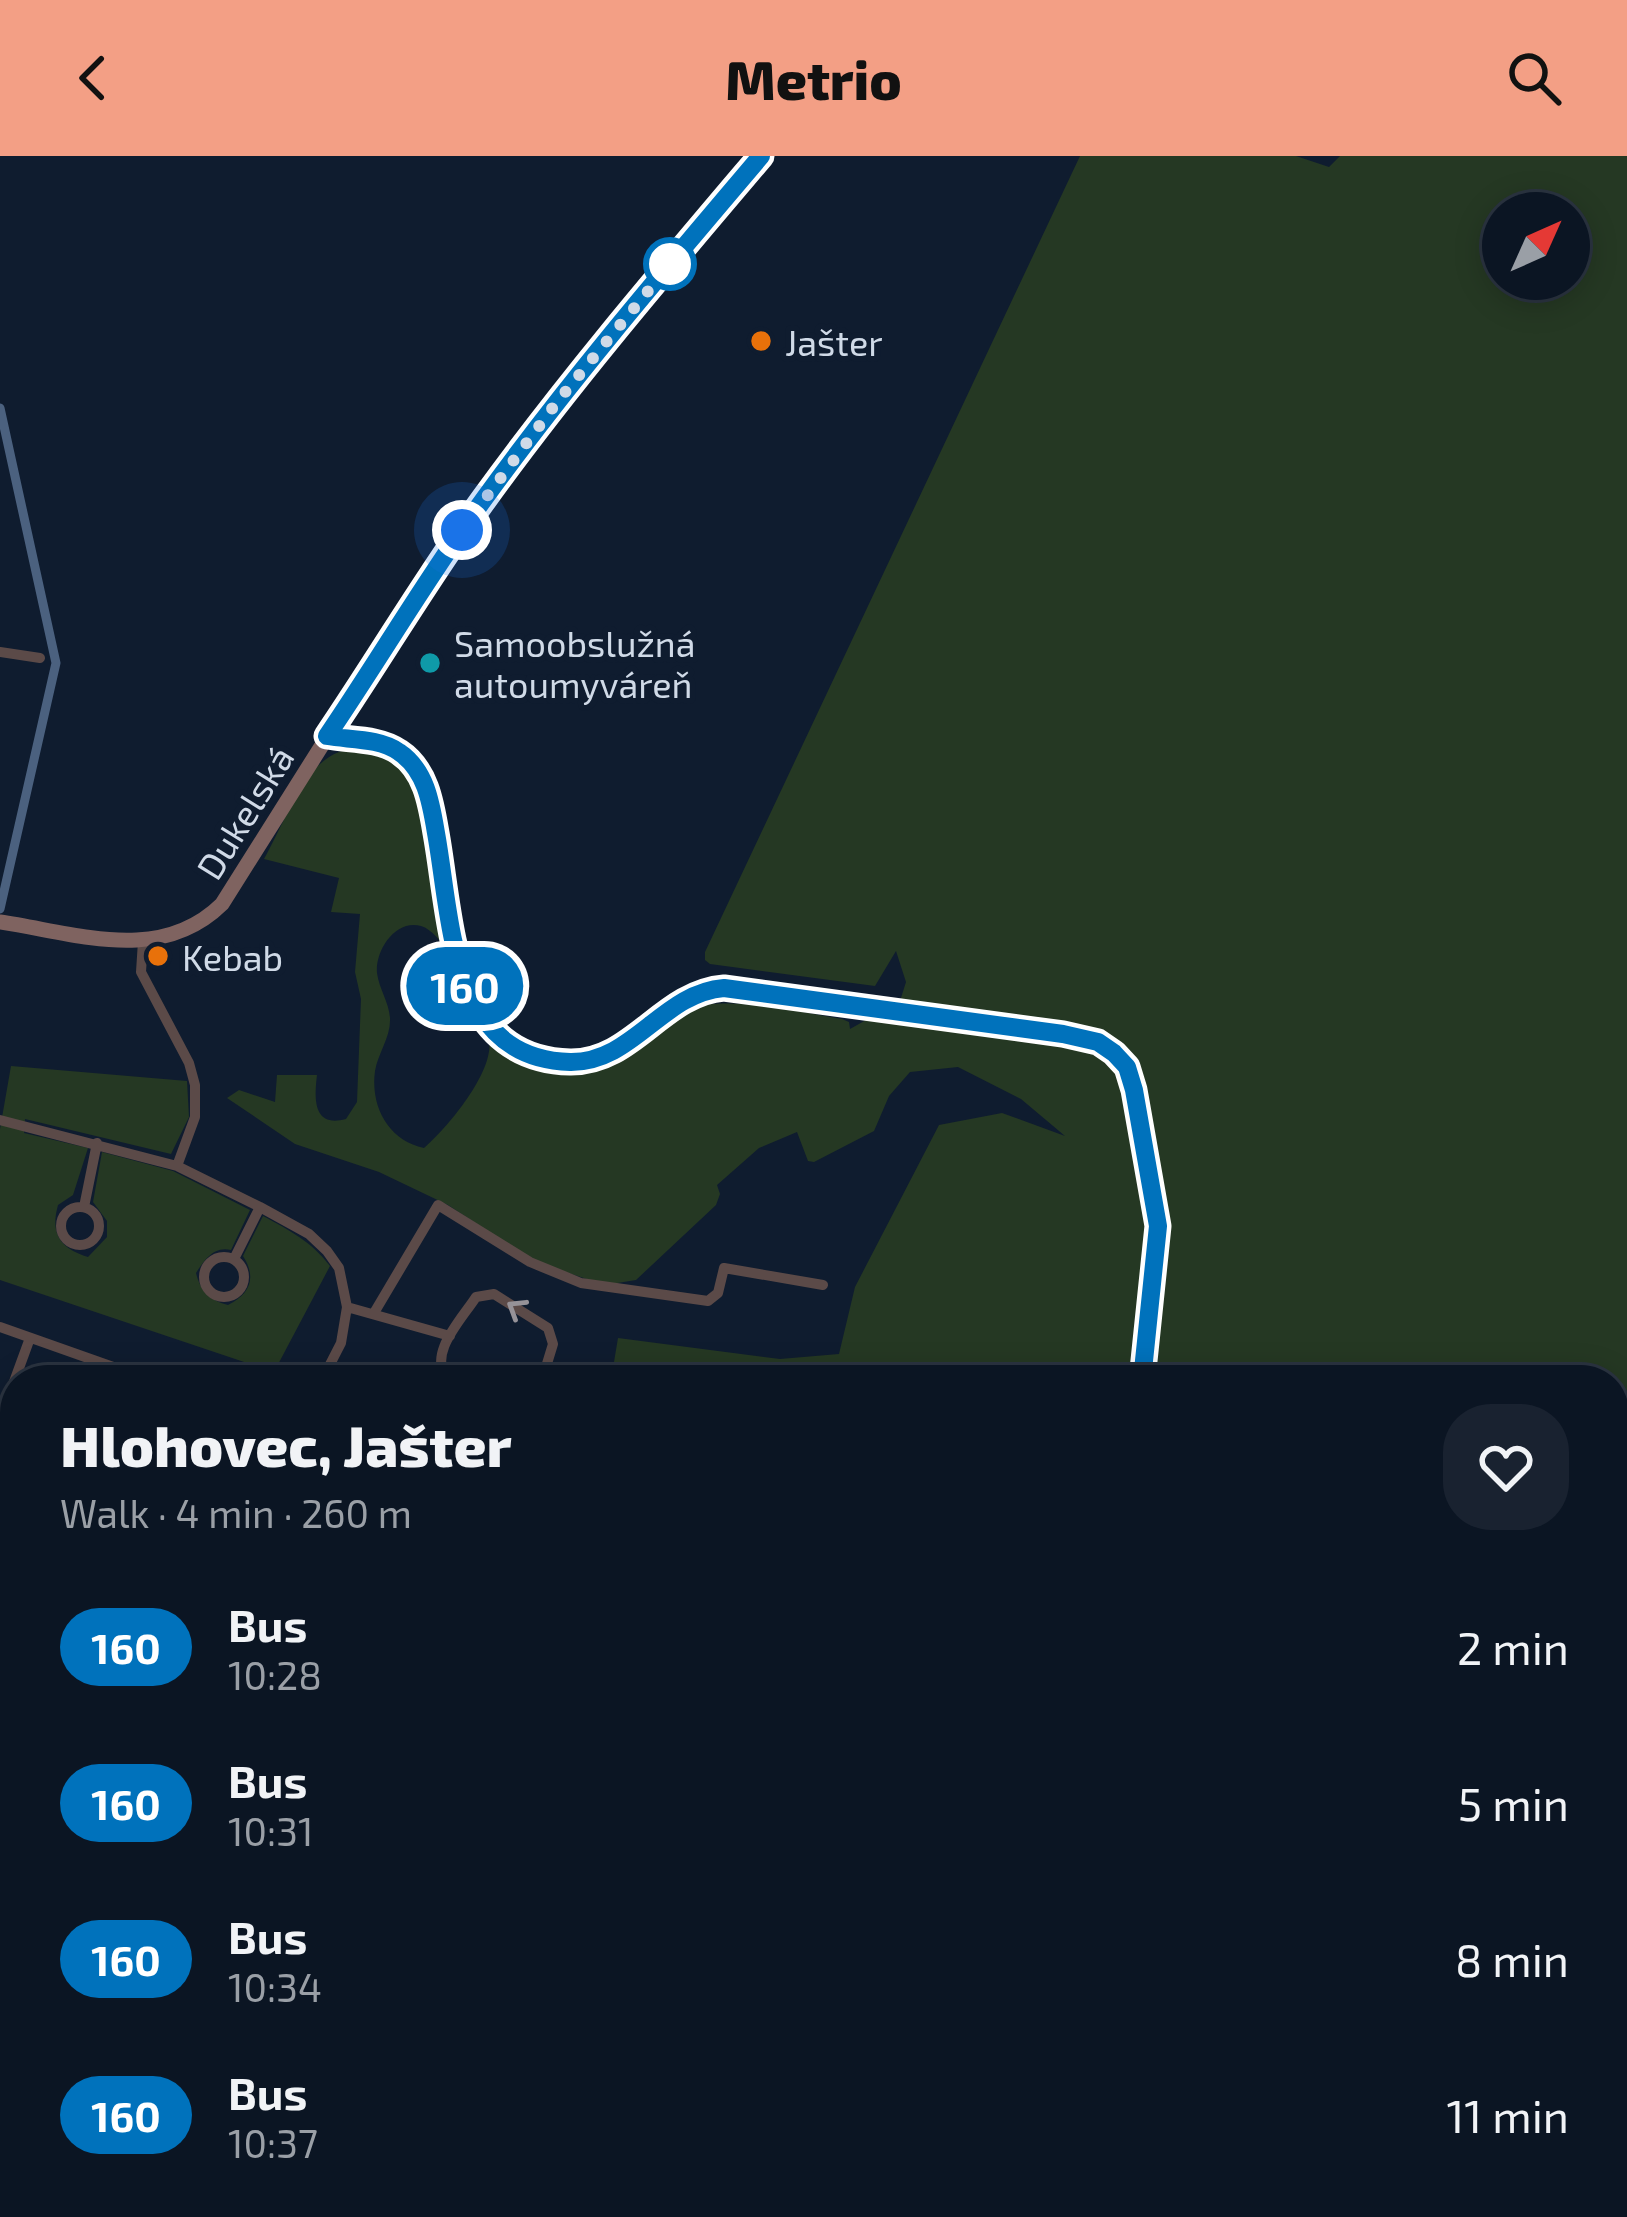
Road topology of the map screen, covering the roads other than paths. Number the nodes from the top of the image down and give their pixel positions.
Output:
1 (761, 156) edge
2 (0, 652) edge
3 (40, 658) dead end
4 (327, 736) junction
5 (0, 922) edge
6 (143, 941) junction
7 (0, 1120) edge
8 (97, 1143) junction
9 (177, 1166) junction
10 (84, 1207) dead end
11 (260, 1208) junction
12 (234, 1259) dead end
13 (823, 1285) dead end
14 (347, 1307) junction
15 (374, 1313) junction
16 (0, 1327) edge
17 (450, 1336) junction
18 (30, 1338) junction
19 (20, 1365) edge
20 (92, 1365) edge
21 (330, 1365) edge
22 (440, 1365) edge
23 (547, 1365) edge
24 (1144, 1365) edge

1 - 4 main road, Dukelská
2 - 3 street
4 - 6 main road, Dukelská
4 - 24 main road
5 - 6 main road, Dukelská
6 - 9 street
7 - 8 street
8 - 9 street
8 - 10 street
9 - 11 street
11 - 12 street
11 - 14 street
13 - 15 street
14 - 15 street
14 - 21 street
15 - 17 street
16 - 18 street
17 - 22 street
23 -> 17 street
18 - 19 street
18 - 20 street

